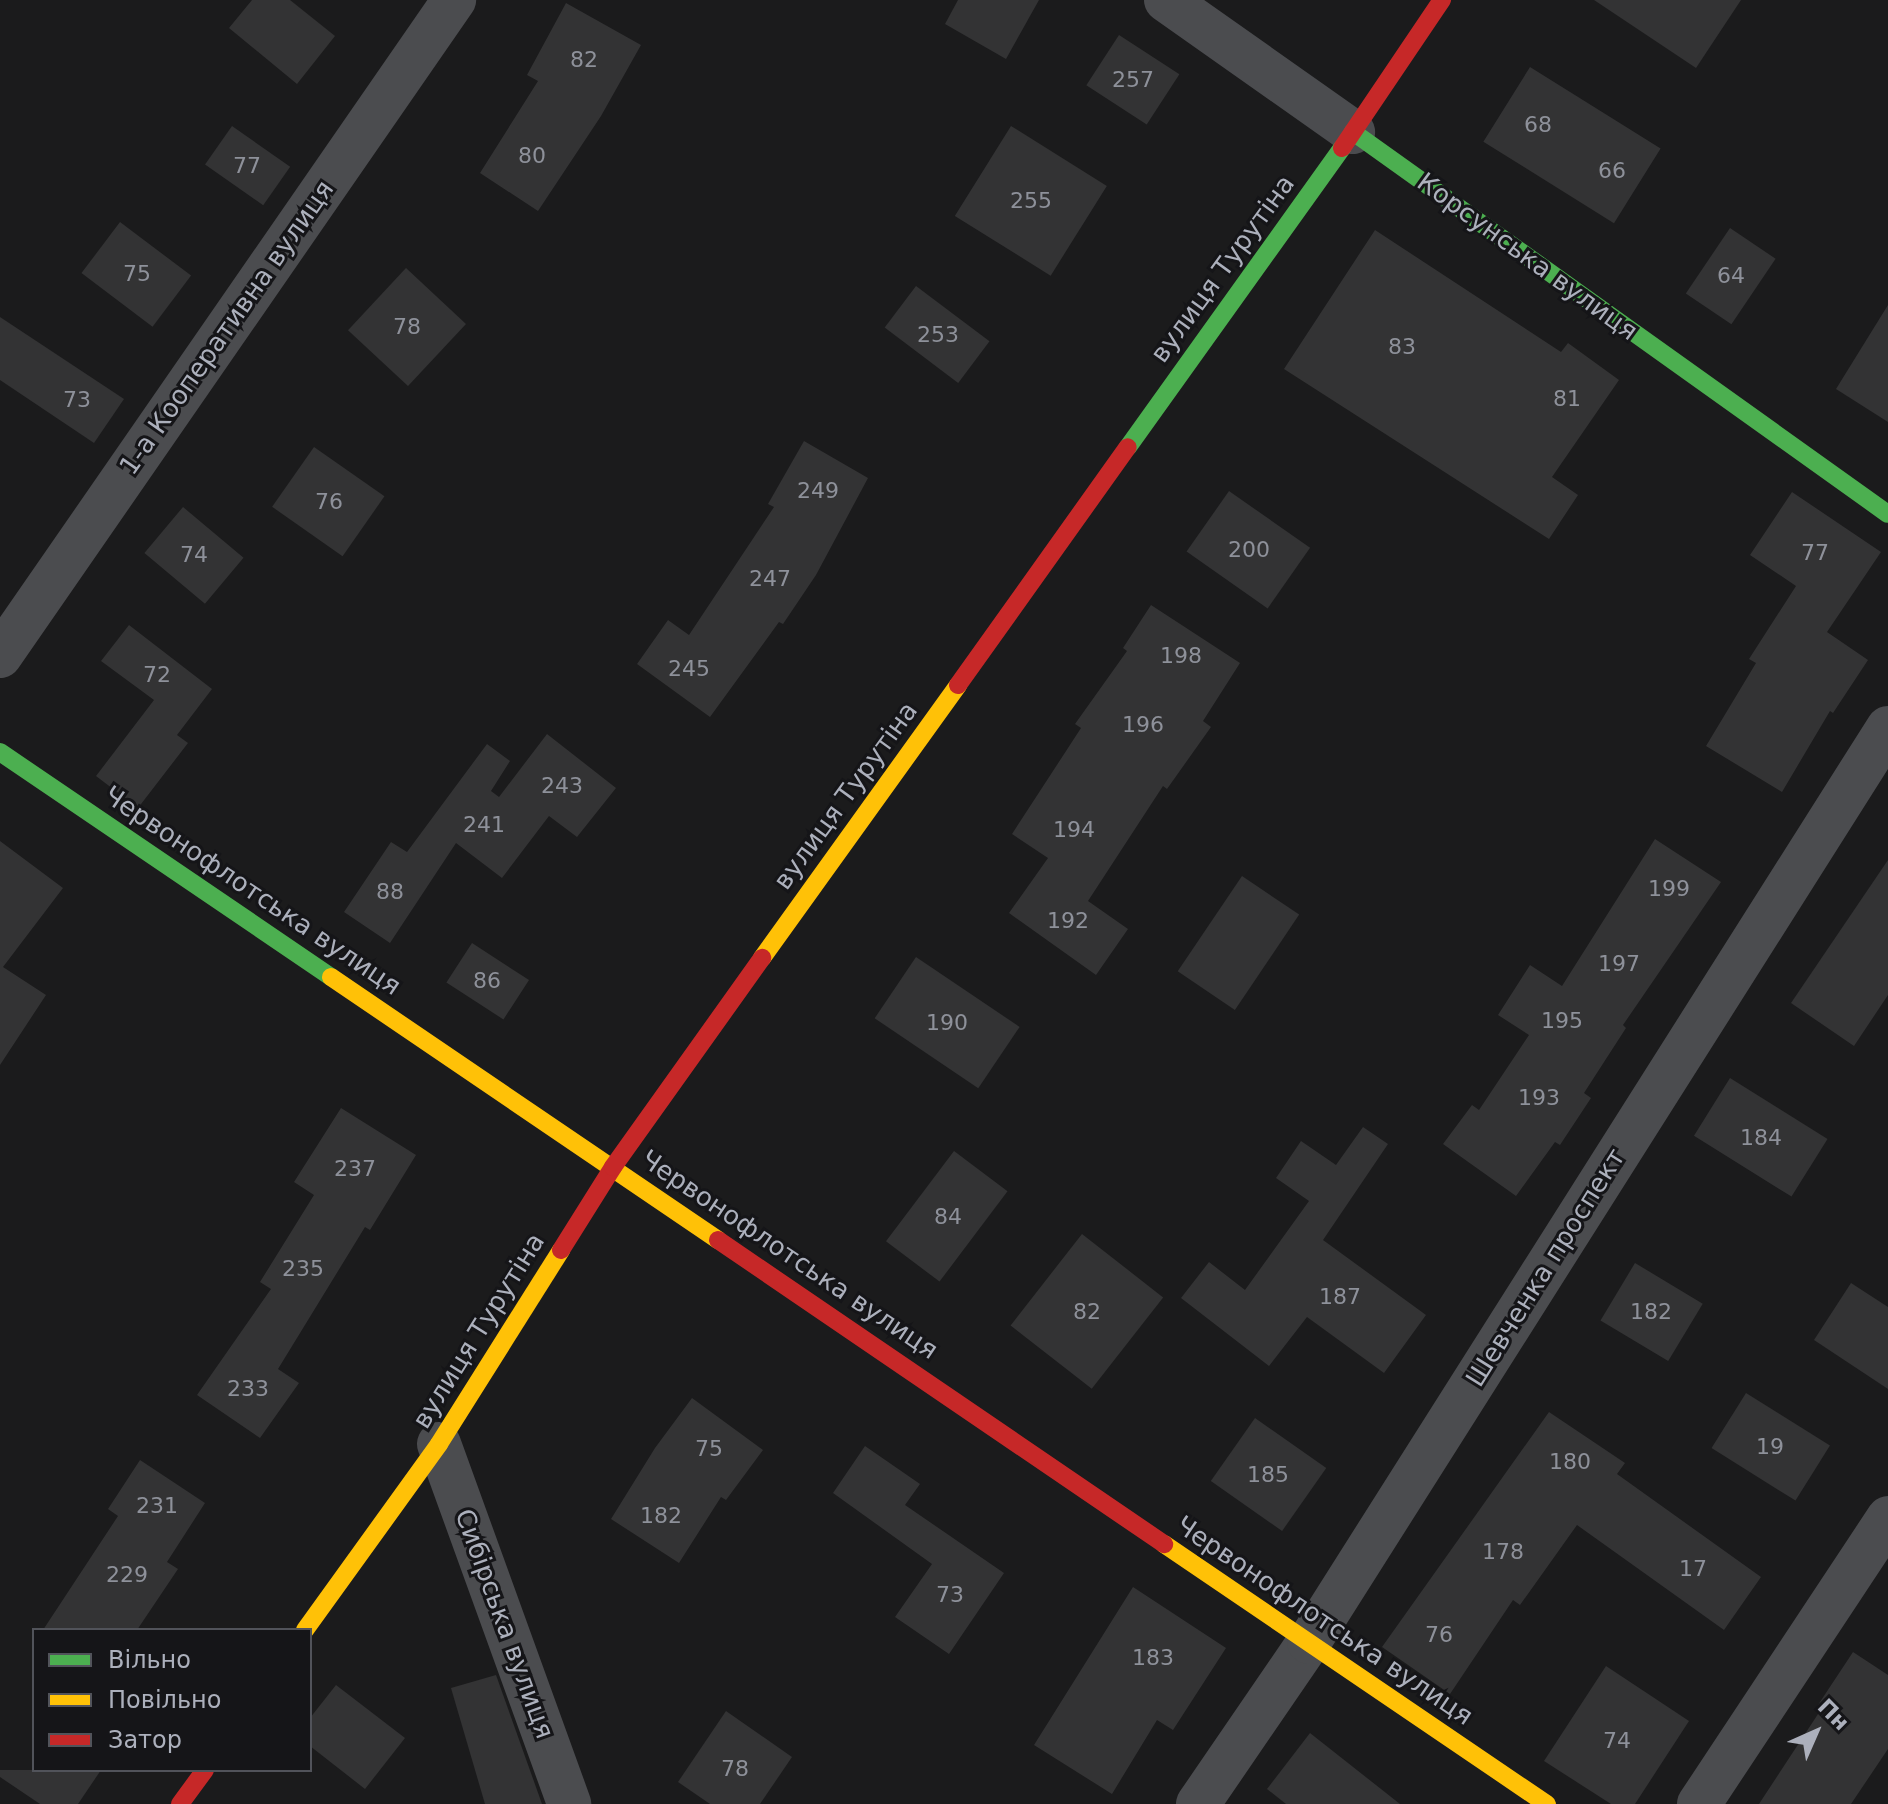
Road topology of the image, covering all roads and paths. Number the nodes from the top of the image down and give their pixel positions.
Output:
1 (454, 0) edge
2 (1166, 0) edge
3 (1442, 0) edge
4 (1353, 132) junction
5 (1888, 514) edge
6 (0, 656) edge
7 (1888, 728) edge
8 (0, 752) edge
9 (613, 1167) junction
10 (439, 1444) junction
11 (1888, 1518) edge
12 (306, 1628) edge
13 (1309, 1642) junction
14 (204, 1772) edge
15 (180, 1804) edge
16 (569, 1804) edge
17 (1198, 1804) edge
18 (1547, 1804) edge
19 (1699, 1804) edge

1 - 6 street, 1-а Кооперативна вулиця
2 - 4 street, Корсунська вулиця
3 - 4 street, вулиця Турутіна
4 - 5 street, Корсунська вулиця
4 - 9 street, вулиця Турутіна
7 - 13 street, Шевченка проспект
8 - 9 street, Червонофлотська вулиця
9 - 10 street, вулиця Турутіна
9 - 13 street, Червонофлотська вулиця
10 - 12 street, вулиця Турутіна
10 - 16 street, Сибірська вулиця
11 - 19 street
13 - 17 street, Шевченка проспект
13 - 18 street, Червонофлотська вулиця
14 - 15 street

